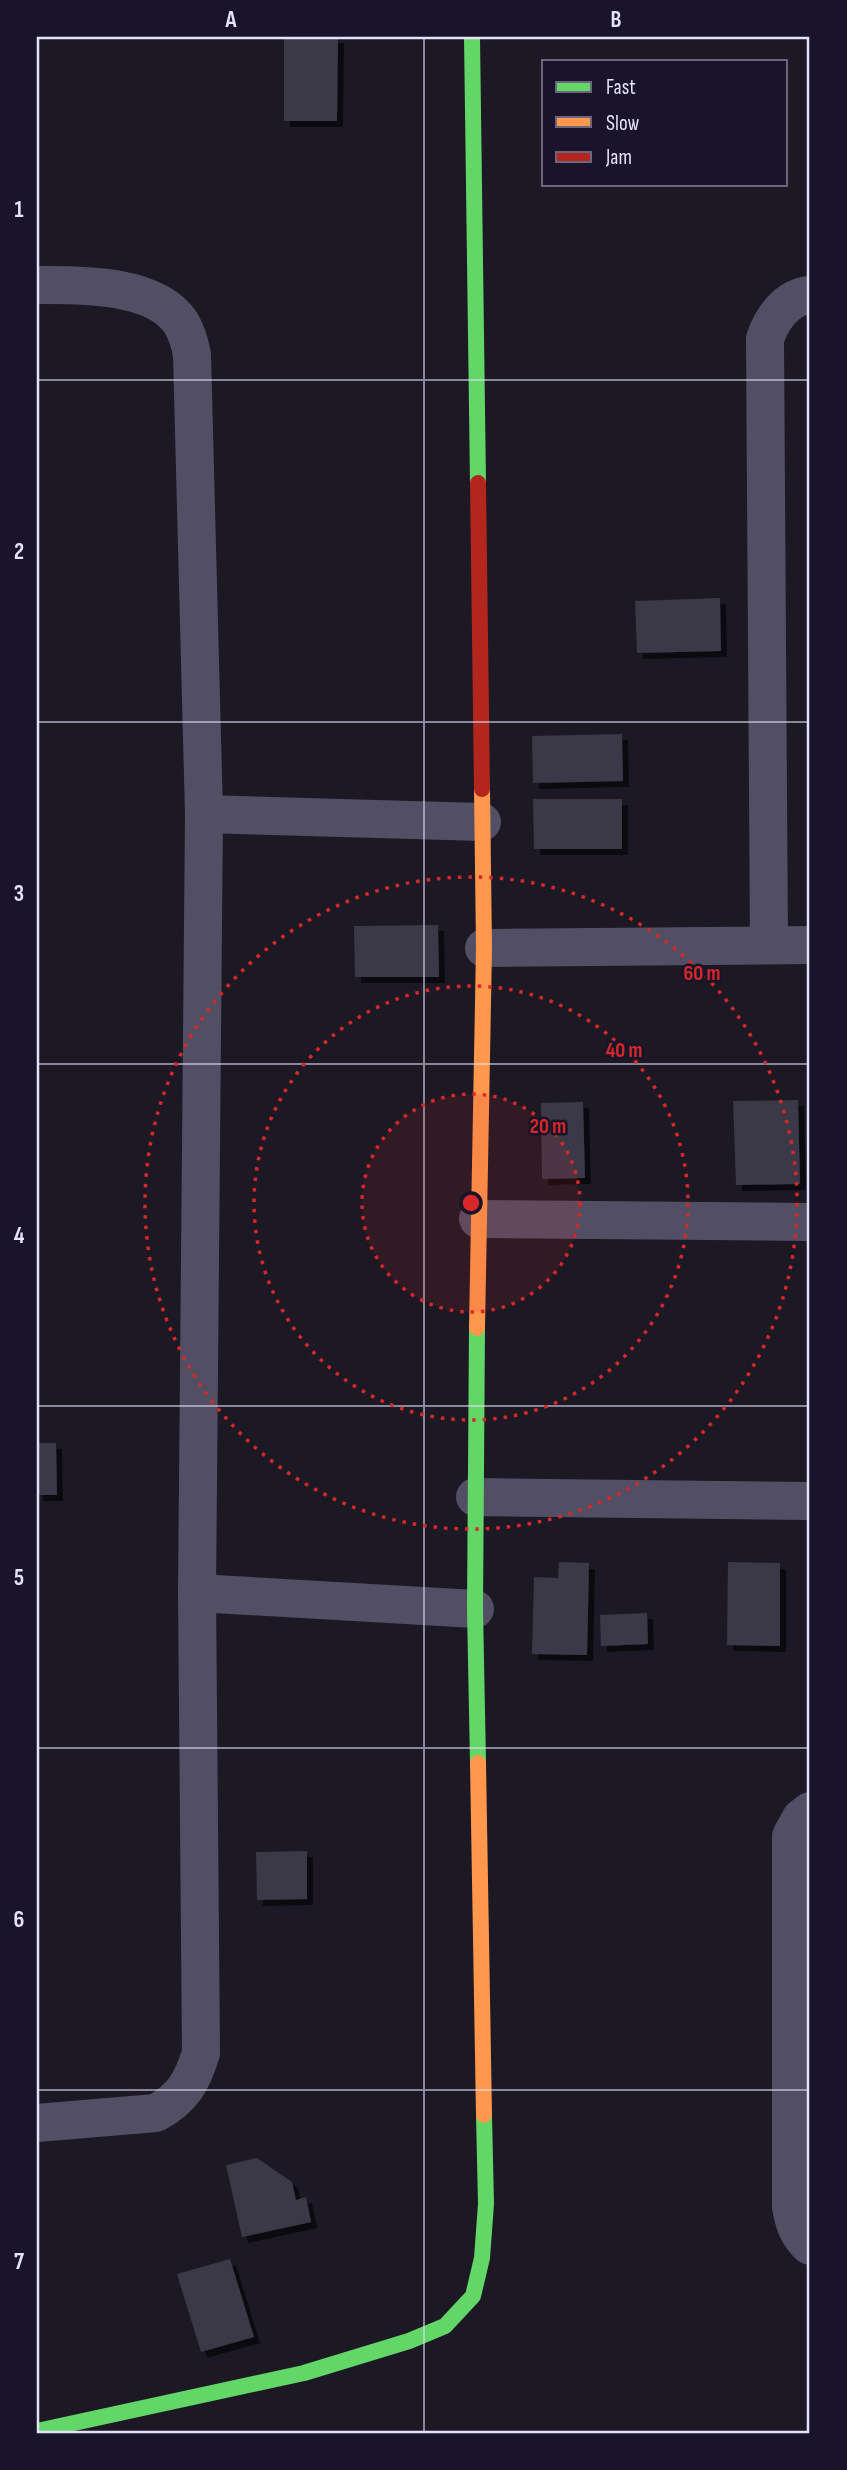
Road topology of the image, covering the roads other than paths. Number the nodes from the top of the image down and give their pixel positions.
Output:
1 (471, 37) edge
2 (37, 285) edge
3 (810, 295) edge
4 (204, 814) junction
5 (482, 822) junction
6 (769, 945) junction
7 (810, 945) edge
8 (484, 948) junction
9 (478, 1219) junction
10 (810, 1222) edge
11 (475, 1497) junction
12 (810, 1501) edge
13 (197, 1593) junction
14 (475, 1609) junction
15 (810, 1811) edge
16 (37, 2123) edge
17 (810, 2246) edge
18 (37, 2431) edge

1 - 5 street
2 - 4 street
3 - 6 street
4 - 5 street
4 - 13 street
5 - 8 street
6 - 7 street
6 - 8 street
8 - 9 street
9 - 10 street
9 - 11 street
11 - 12 street
11 - 14 street
13 - 14 street
13 - 16 street
14 - 18 street
15 - 17 street

